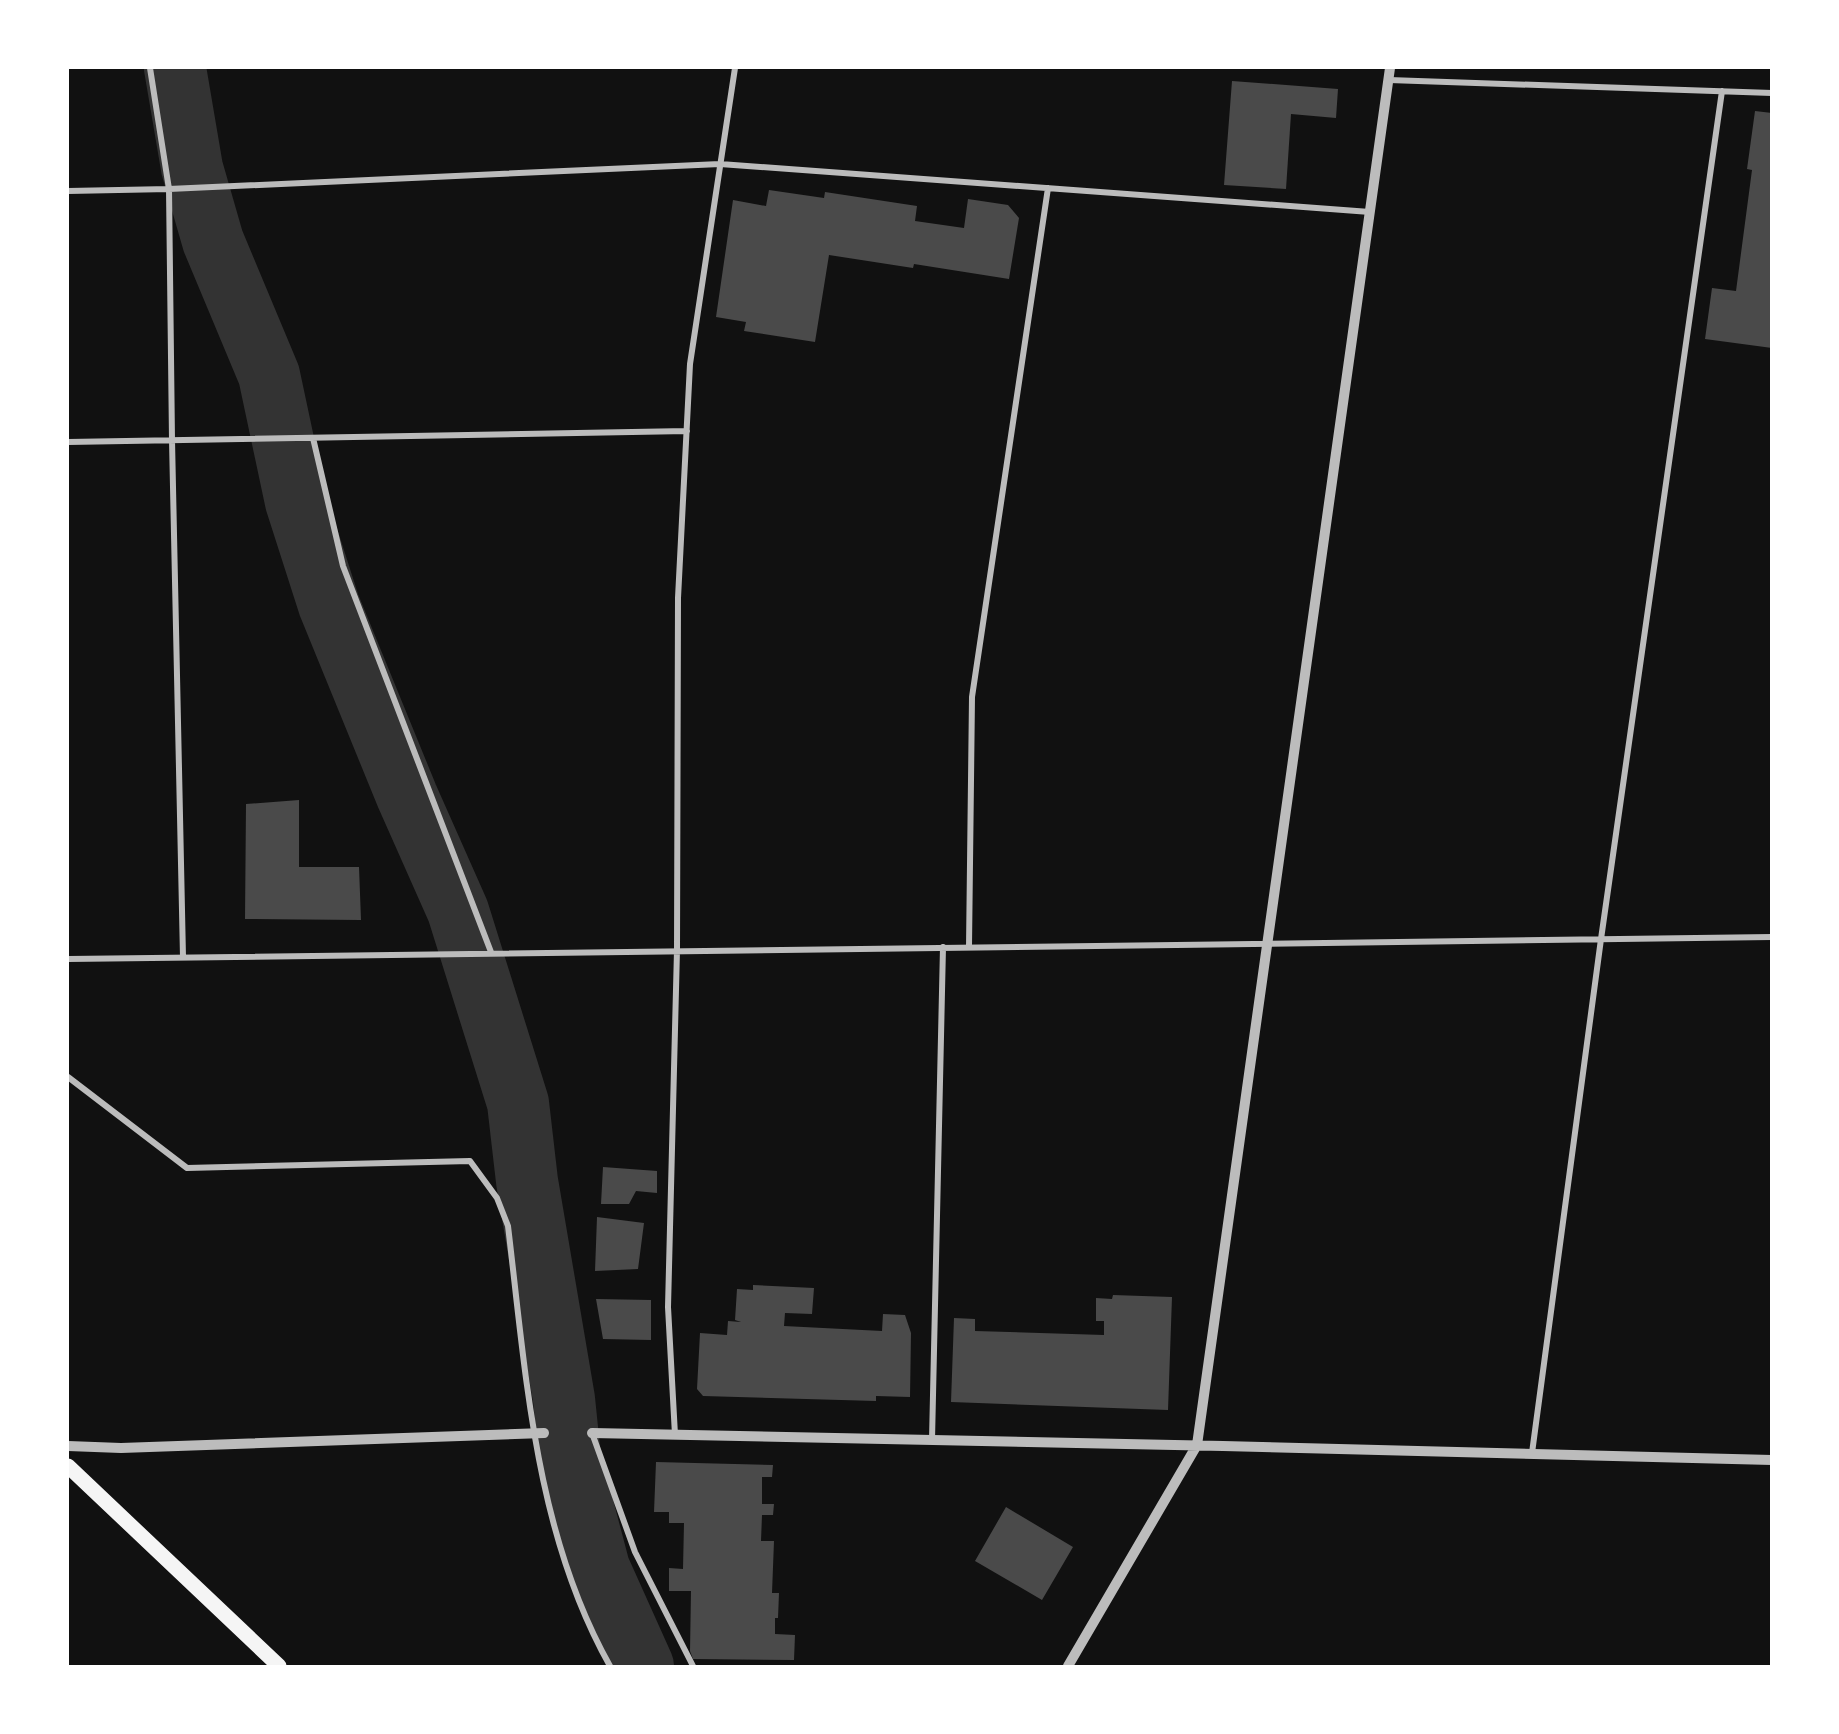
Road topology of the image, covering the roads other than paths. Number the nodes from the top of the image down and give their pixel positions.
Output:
1 (150, 68) edge
2 (735, 68) edge
3 (1390, 68) edge
4 (1389, 80) junction
5 (1722, 90) junction
6 (1772, 93) edge
7 (720, 164) junction
8 (1048, 188) junction
9 (169, 189) junction
10 (68, 191) edge
11 (1370, 212) junction
12 (687, 431) junction
13 (313, 438) junction
14 (172, 440) junction
15 (68, 442) edge
16 (1772, 937) edge
17 (1601, 939) junction
18 (1267, 944) junction
19 (943, 947) junction
20 (969, 947) junction
21 (677, 950) junction
22 (491, 951) junction
23 (183, 957) junction
24 (68, 958) edge
25 (68, 1077) edge
26 (539, 1433) junction
27 (592, 1433) joint
28 (675, 1436) junction
29 (932, 1440) junction
30 (1197, 1445) junction
31 (68, 1446) edge
32 (1532, 1453) junction
33 (1772, 1460) edge
34 (68, 1466) edge
35 (279, 1666) edge
36 (610, 1666) edge
37 (693, 1666) edge
38 (1068, 1666) edge

1 - 9 street
2 - 7 street
3 - 4 street
4 - 5 street
4 - 11 street
5 - 6 street
5 - 17 street
7 - 8 street
7 - 9 street
7 - 12 street
8 - 11 street
8 - 20 street
9 - 10 street
9 - 14 street
11 - 18 street
12 - 13 street
12 - 21 street
13 - 14 street
13 - 22 street
14 - 15 street
14 - 23 street
16 - 17 street
17 - 18 street
17 - 32 street
18 - 20 street
18 - 30 street
19 - 20 street
19 - 21 street
19 - 29 street
21 - 22 street
21 - 28 street
22 - 23 street
23 - 24 street
25 - 26 street
26 - 31 street
26 - 36 street
27 - 28 street
27 - 37 street
28 - 29 street
29 - 30 street
30 - 32 street
30 - 38 street
32 - 33 street
34 - 35 main road

